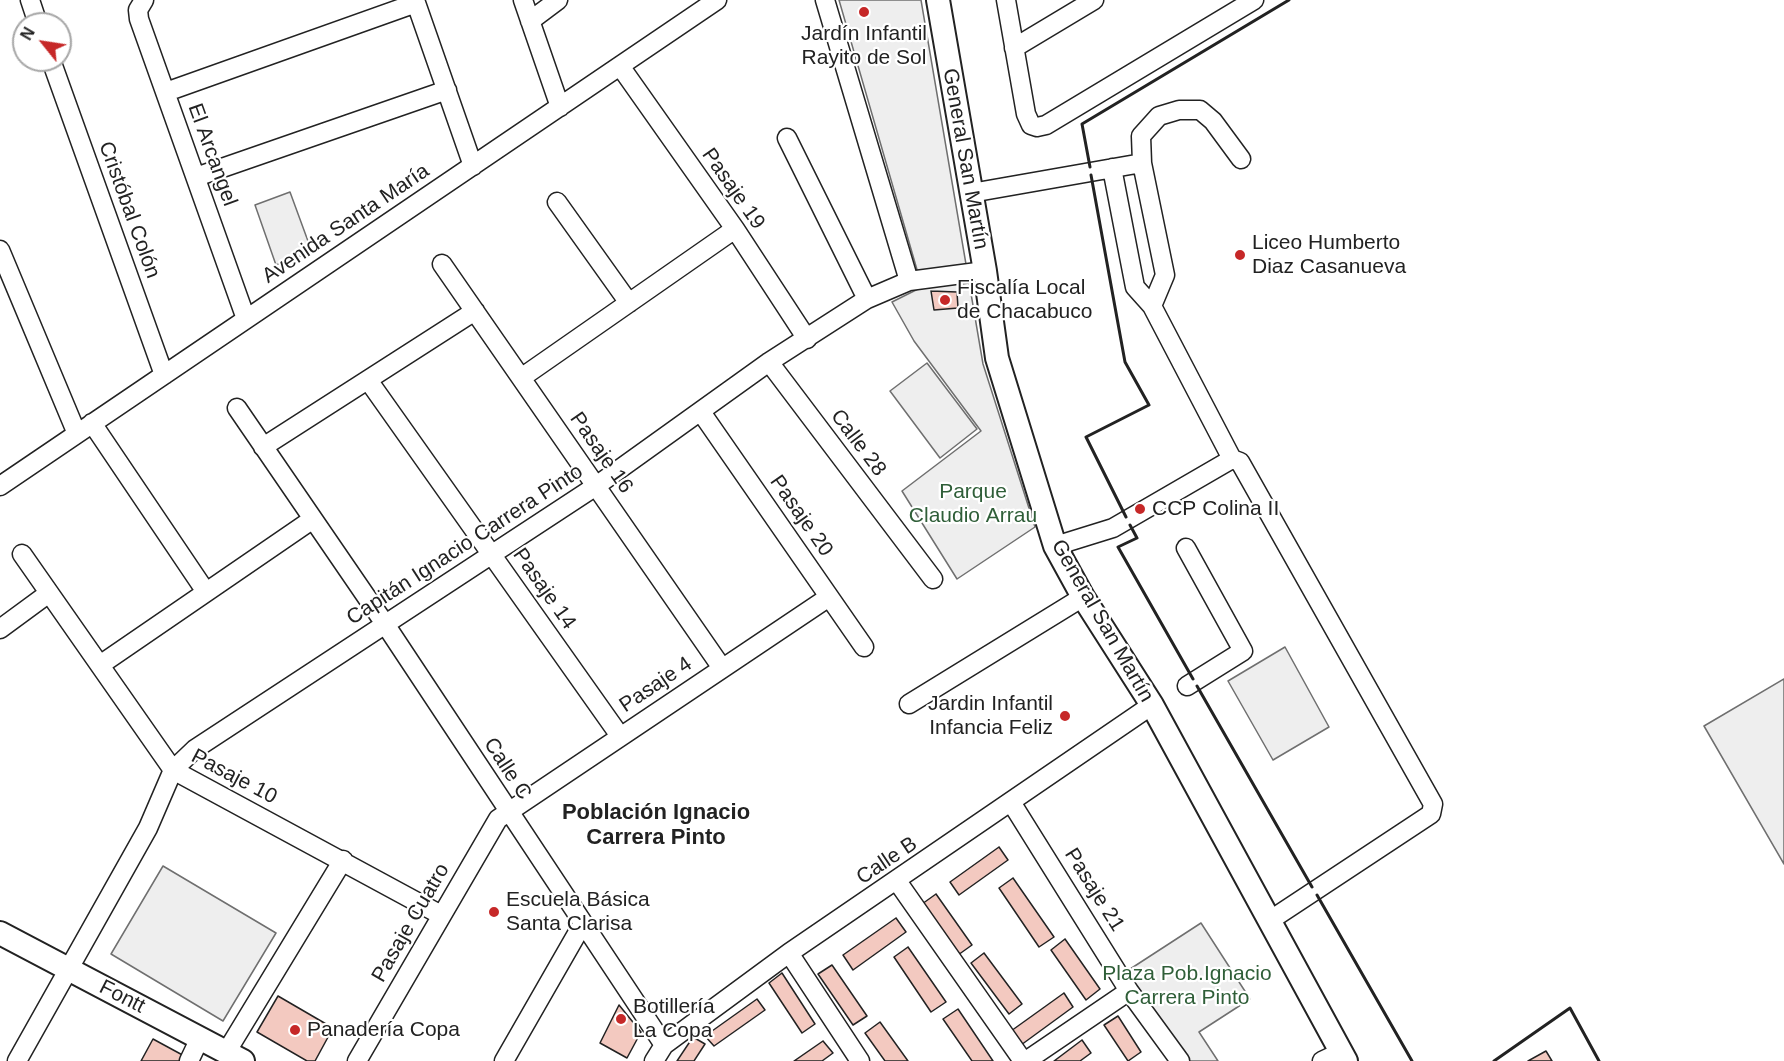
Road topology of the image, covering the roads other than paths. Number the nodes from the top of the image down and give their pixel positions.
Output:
1 (523, 0) edge
2 (558, 0) edge
3 (717, 0) edge
4 (825, 0) edge
5 (938, 0) edge
6 (1006, 0) edge
7 (1094, 0) edge
8 (1254, 0) edge
9 (416, 2) edge
10 (142, 3) edge
11 (530, 21) junction
12 (1014, 48) junction
13 (620, 66) junction
14 (55, 72) edge
15 (447, 90) junction
16 (166, 92) junction
17 (560, 107) junction
18 (787, 138) dead end
19 (1241, 159) dead end
20 (1142, 163) junction
21 (473, 166) junction
22 (1113, 168) junction
23 (196, 177) junction
24 (971, 193) junction
25 (557, 202) dead end
26 (735, 229) junction
27 (1, 254) edge
28 (442, 264) dead end
29 (985, 271) junction
30 (909, 281) junction
31 (867, 299) junction
32 (629, 303) junction
33 (1152, 306) junction
34 (475, 311) junction
35 (246, 319) junction
36 (807, 339) junction
37 (769, 362) junction
38 (164, 375) junction
39 (521, 378) junction
40 (368, 380) junction
41 (237, 408) dead end
42 (701, 412) junction
43 (92, 423) junction
44 (76, 434) junction
45 (263, 447) junction
46 (1232, 459) junction
47 (0, 486) edge
48 (596, 486) junction
49 (313, 519) junction
50 (1055, 546) junction
51 (1186, 548) dead end
52 (22, 554) dead end
53 (492, 555) junction
54 (933, 579) dead end
55 (206, 592) junction
56 (49, 593) junction
57 (829, 597) junction
58 (1083, 597) junction
59 (385, 624) junction
60 (0, 629) edge
61 (864, 647) dead end
62 (100, 665) junction
63 (722, 668) junction
64 (1187, 686) dead end
65 (909, 704) dead end
66 (1152, 705) junction
67 (620, 736) junction
68 (173, 770) junction
69 (1011, 802) junction
70 (508, 811) junction
71 (343, 860) junction
72 (897, 882) junction
73 (441, 915) junction
74 (1269, 921) junction
75 (582, 926) junction
76 (0, 933) edge
77 (789, 953) junction
78 (68, 969) junction
79 (1130, 991) junction
80 (200, 1038) junction
81 (664, 1045) junction
82 (235, 1056) edge
83 (1336, 1058) edge
84 (17, 1061) edge
85 (189, 1061) edge
86 (357, 1061) edge
87 (504, 1061) edge
88 (654, 1061) edge
89 (860, 1061) edge
90 (1024, 1061) edge
91 (1180, 1061) edge

1 - 11 street
2 - 11 street
3 - 13 street, Avenida Santa María
4 - 30 street
5 - 24 main road, General San Martín
6 - 12 street
7 - 12 street
8 - 12 street
9 - 15 street
9 - 16 street
10 - 16 street, El Arcangel
11 - 17 street
13 - 17 street, Avenida Santa María
13 - 26 street, Pasaje 19
14 - 38 street, Cristóbal Colón
15 - 21 street
15 - 23 street
16 - 23 street, El Arcangel
17 - 21 street, Avenida Santa María
18 - 31 street
19 - 20 street
20 - 22 street
20 - 33 street
21 - 35 street, Avenida Santa María
22 - 24 street
22 - 33 street
23 - 35 street, El Arcangel
24 - 29 main road, General San Martín
25 - 32 street
26 - 32 street
26 - 36 street, Pasaje 19
27 - 44 street
28 - 34 street, Pasaje 16
29 - 30 street, Capitán Ignacio Carrera Pinto
29 - 50 main road, General San Martín
30 - 31 street, Capitán Ignacio Carrera Pinto
31 - 36 street, Capitán Ignacio Carrera Pinto
32 - 39 street
33 - 46 street
34 - 39 street, Pasaje 16
34 - 40 street
35 - 38 street, Avenida Santa María
36 - 37 street, Capitán Ignacio Carrera Pinto
37 - 42 street, Capitán Ignacio Carrera Pinto
37 - 54 street, Calle 28
38 - 43 street, Avenida Santa María
39 - 48 street, Pasaje 16
40 - 45 street
40 - 53 street, Pasaje 14
41 - 45 street, Calle C
42 - 48 street, Capitán Ignacio Carrera Pinto
42 - 57 street, Pasaje 20
43 - 44 street, Avenida Santa María
43 - 55 street
44 - 47 street, Avenida Santa María
45 - 49 street, Calle C
46 - 50 street
46 - 74 street
48 - 53 street, Capitán Ignacio Carrera Pinto
48 - 63 street, Pasaje 16
49 - 55 street
49 - 59 street, Calle C
50 - 58 main road, General San Martín
51 - 64 street
52 - 56 street, Pasaje 10
53 - 59 street, Capitán Ignacio Carrera Pinto
53 - 67 street, Pasaje 14
55 - 62 street
56 - 60 street
56 - 62 street, Pasaje 10
57 - 61 street, Pasaje 20
57 - 63 street, Pasaje 4
58 - 65 street
58 - 66 main road, General San Martín
59 - 68 street, Capitán Ignacio Carrera Pinto
59 - 70 street, Calle C
62 - 68 street, Pasaje 10
63 - 67 street, Pasaje 4
66 - 69 street, Calle B
66 - 74 main road, General San Martín
67 - 70 street, Pasaje 4
68 - 71 street, Pasaje 10
68 - 78 street, Capitán Ignacio Carrera Pinto
69 - 72 street, Calle B
69 - 79 street, Pasaje 21
70 - 73 street, Pasaje Cuatro
70 - 75 street, Calle C
71 - 73 street, Pasaje 10
71 - 82 street
72 - 77 street, Calle B
72 - 90 street
73 - 86 street, Pasaje Cuatro
74 - 83 main road, General San Martín
75 - 81 street, Calle C
75 - 87 street
76 - 78 main road, Fontt
77 - 81 street, Calle B
77 - 89 street
78 - 80 main road, Fontt
78 - 84 street, Capitán Ignacio Carrera Pinto
79 - 90 street
79 - 91 street, Pasaje 21
80 - 82 main road, Fontt
80 - 85 street
81 - 88 street, Calle B

